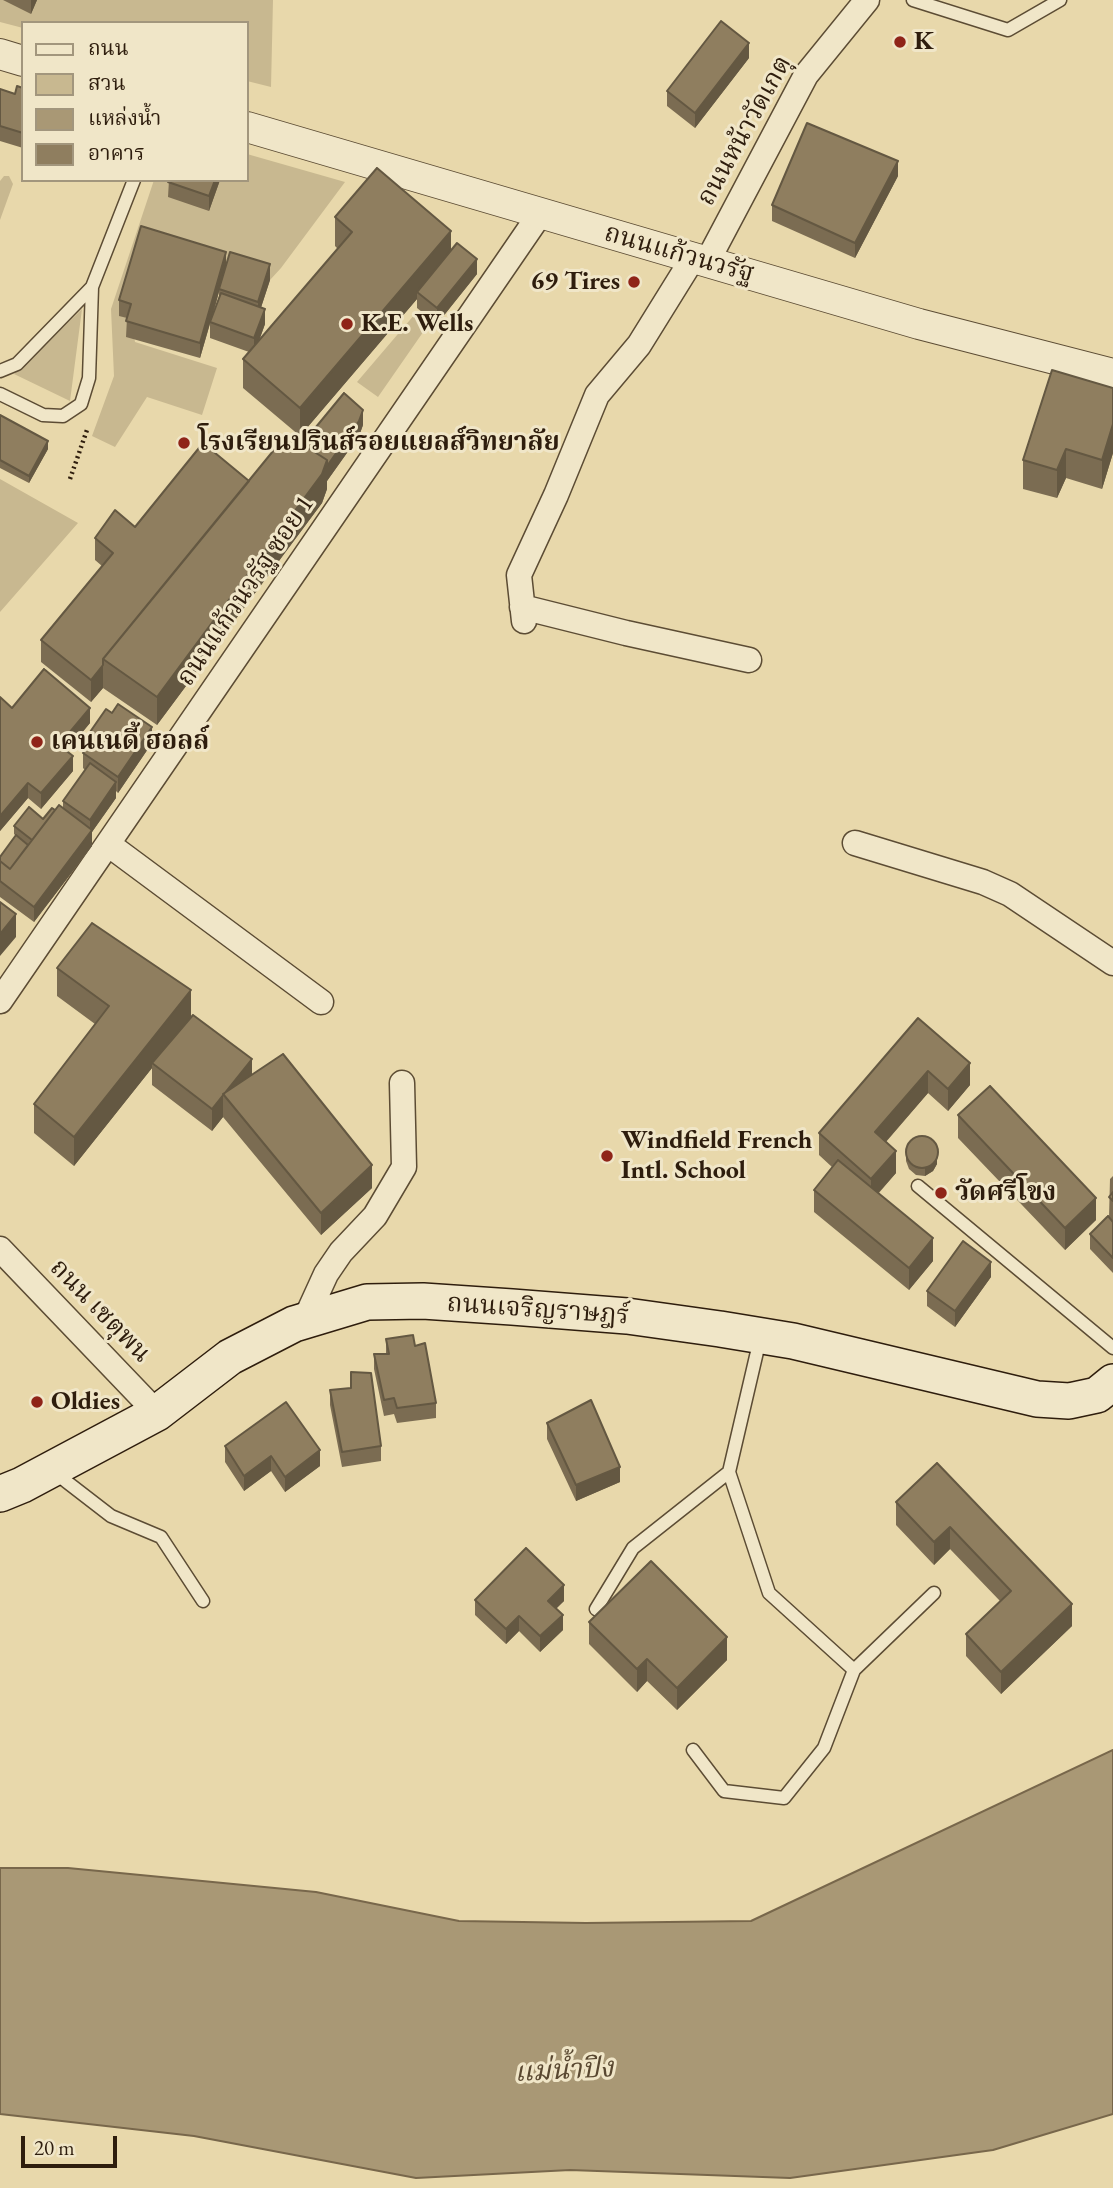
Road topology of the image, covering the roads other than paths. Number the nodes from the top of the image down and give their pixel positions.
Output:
1 (867, 0) edge
2 (914, 0) edge
3 (1060, 0) edge
4 (0, 54) edge
5 (21, 60) edge
6 (248, 127) edge
7 (133, 182) edge
8 (540, 214) junction
9 (700, 260) junction
10 (92, 287) junction
11 (0, 371) edge
12 (1113, 374) edge
13 (0, 394) edge
14 (749, 660) dead end
15 (855, 843) dead end
16 (108, 844) junction
17 (1113, 963) edge
18 (0, 1001) edge
19 (321, 1002) dead end
20 (402, 1083) dead end
21 (918, 1186) dead end
22 (0, 1249) edge
23 (305, 1320) junction
24 (761, 1336) junction
25 (1113, 1348) edge
26 (1108, 1396) edge
27 (157, 1413) junction
28 (51, 1470) junction
29 (729, 1472) junction
30 (0, 1494) edge
31 (934, 1593) dead end
32 (203, 1601) dead end
33 (596, 1609) dead end
34 (854, 1670) junction
35 (693, 1751) dead end

1 - 9 street, ถนนหน้าวัดเกตุ
2 - 3 lane
4 - 5 street
6 - 8 street, ถนนแก้วนวรัฐ
7 - 10 lane
8 - 9 street, ถนนแก้วนวรัฐ
8 - 16 street, ถนนแก้วนวรัฐ ซอย 1
9 - 12 street, ถนนแก้วนวรัฐ
9 - 14 street, ถนนหน้าวัดเกตุ
10 - 11 lane
10 - 13 lane
15 - 17 street
16 - 18 street, ถนนแก้วนวรัฐ ซอย 1
16 - 19 street
20 - 23 street
21 - 25 lane
22 - 27 street, ถนน เชตุพน
23 - 24 main road, ถนนเจริญราษฎร์
23 - 27 main road, ถนนเจริญราษฎร์
24 - 26 main road, ถนนเจริญราษฎร์
24 - 29 lane
27 - 28 main road, ถนนเจริญราษฎร์
28 - 30 main road, ถนนเจริญราษฎร์
28 - 32 lane
29 - 33 lane
29 - 34 lane
31 - 34 lane
34 - 35 lane

